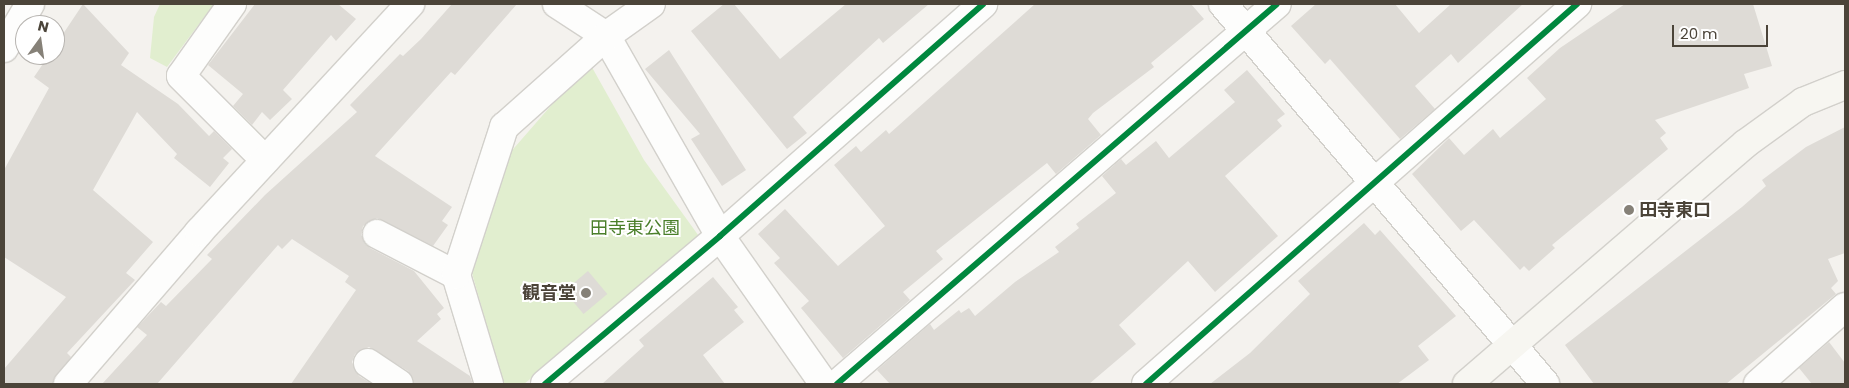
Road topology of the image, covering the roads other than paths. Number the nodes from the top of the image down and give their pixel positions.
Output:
1 (30, 4) edge
2 (232, 4) edge
3 (410, 4) edge
4 (557, 4) edge
5 (651, 4) edge
6 (983, 4) edge
7 (1223, 4) edge
8 (1277, 4) edge
9 (1578, 4) edge
10 (1246, 31) junction
11 (606, 36) junction
12 (4, 48) edge
13 (1845, 85) edge
14 (265, 160) junction
15 (1376, 182) junction
16 (377, 234) dead end
17 (720, 236) junction
18 (456, 275) junction
19 (1845, 307) edge
20 (1514, 345) junction
21 (368, 363) dead end
22 (68, 384) edge
23 (399, 384) edge
24 (489, 384) edge
25 (545, 384) edge
26 (824, 384) edge
27 (837, 384) edge
28 (1146, 384) edge
29 (1467, 384) edge
30 (1545, 384) edge
31 (1758, 384) edge

1 - 12 street
2 - 14 street
3 - 14 street
4 - 11 street
5 - 11 street
6 - 17 street
7 - 10 street
8 - 10 street
9 - 15 street
10 - 15 street
10 - 27 street
11 - 17 street
11 - 18 street
13 - 20 street
14 - 22 street
15 - 20 street
15 - 28 street
16 - 18 street
17 - 25 street
17 - 26 street
18 - 24 street
19 - 31 street
20 - 29 street
20 - 30 street
21 - 23 street

